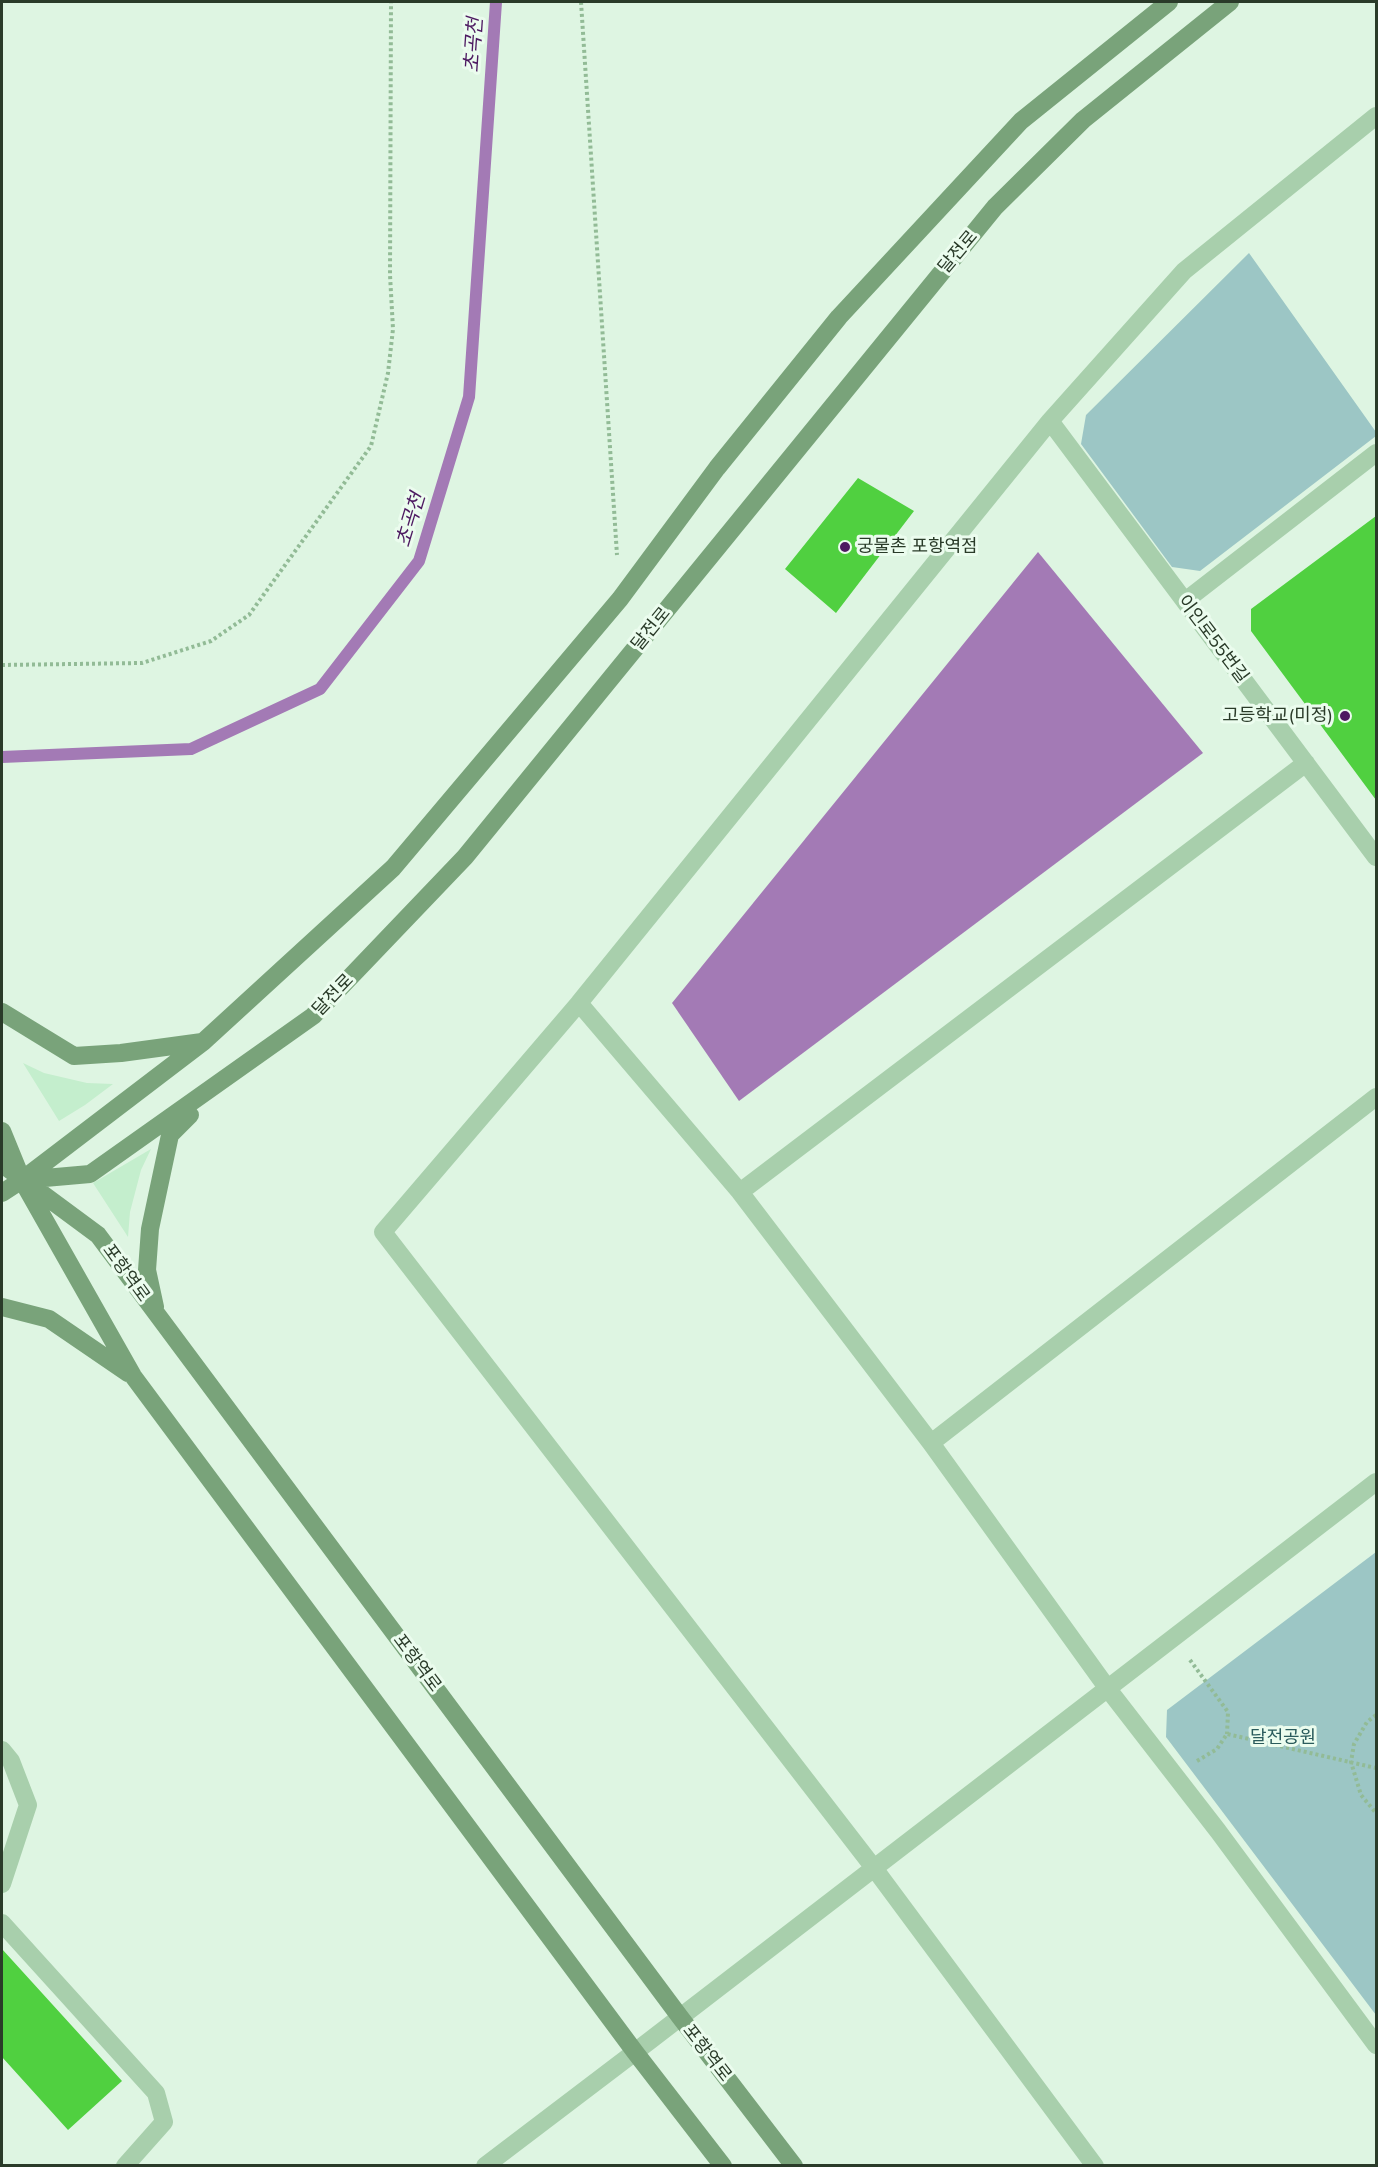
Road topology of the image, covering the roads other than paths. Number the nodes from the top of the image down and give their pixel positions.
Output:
1 (1169, 2) edge
2 (1230, 2) edge
3 (1377, 116) edge
4 (1050, 421) junction
5 (1377, 453) edge
6 (1185, 601) junction
7 (1306, 763) junction
8 (1377, 857) edge
9 (579, 1003) junction
10 (2, 1012) edge
11 (203, 1042) junction
12 (221, 1083) junction
13 (1377, 1096) edge
14 (2, 1131) edge
15 (2, 1164) edge
16 (22, 1180) junction
17 (740, 1192) junction
18 (2, 1193) edge
19 (2, 1307) edge
20 (157, 1315) junction
21 (133, 1376) junction
22 (932, 1443) junction
23 (1377, 1482) edge
24 (1108, 1689) junction
25 (2, 1750) edge
26 (874, 1868) junction
27 (2, 1884) edge
28 (2, 1923) edge
29 (680, 2018) junction
30 (1377, 2045) edge
31 (635, 2052) junction
32 (125, 2166) edge
33 (485, 2166) edge
34 (723, 2166) edge
35 (794, 2166) edge
36 (1095, 2166) edge

1 - 11 street, 달전로
2 - 12 street, 달전로
3 - 4 street
4 - 6 street, 이인로55번길
4 - 9 street
5 - 6 street
6 - 7 street, 이인로55번길
7 - 8 street, 이인로55번길
7 - 17 street
9 - 17 street
9 - 26 street
10 - 11 street
11 - 16 street, 달전로
12 - 16 street, 달전로
12 - 20 street
13 - 22 street
14 - 16 street, 포항역로
15 - 16 street, 포항역로
16 - 18 street, 달전로
16 - 20 street, 포항역로
16 - 21 street, 포항역로
17 - 22 street
19 - 21 street
20 - 29 street, 포항역로
21 - 31 street, 포항역로
22 - 24 street
23 - 24 street
24 - 26 street
24 - 30 street
25 - 27 street
26 - 29 street
26 - 36 street
28 - 32 street
29 - 31 street
29 - 35 street, 포항역로
31 - 33 street
31 - 34 street, 포항역로

